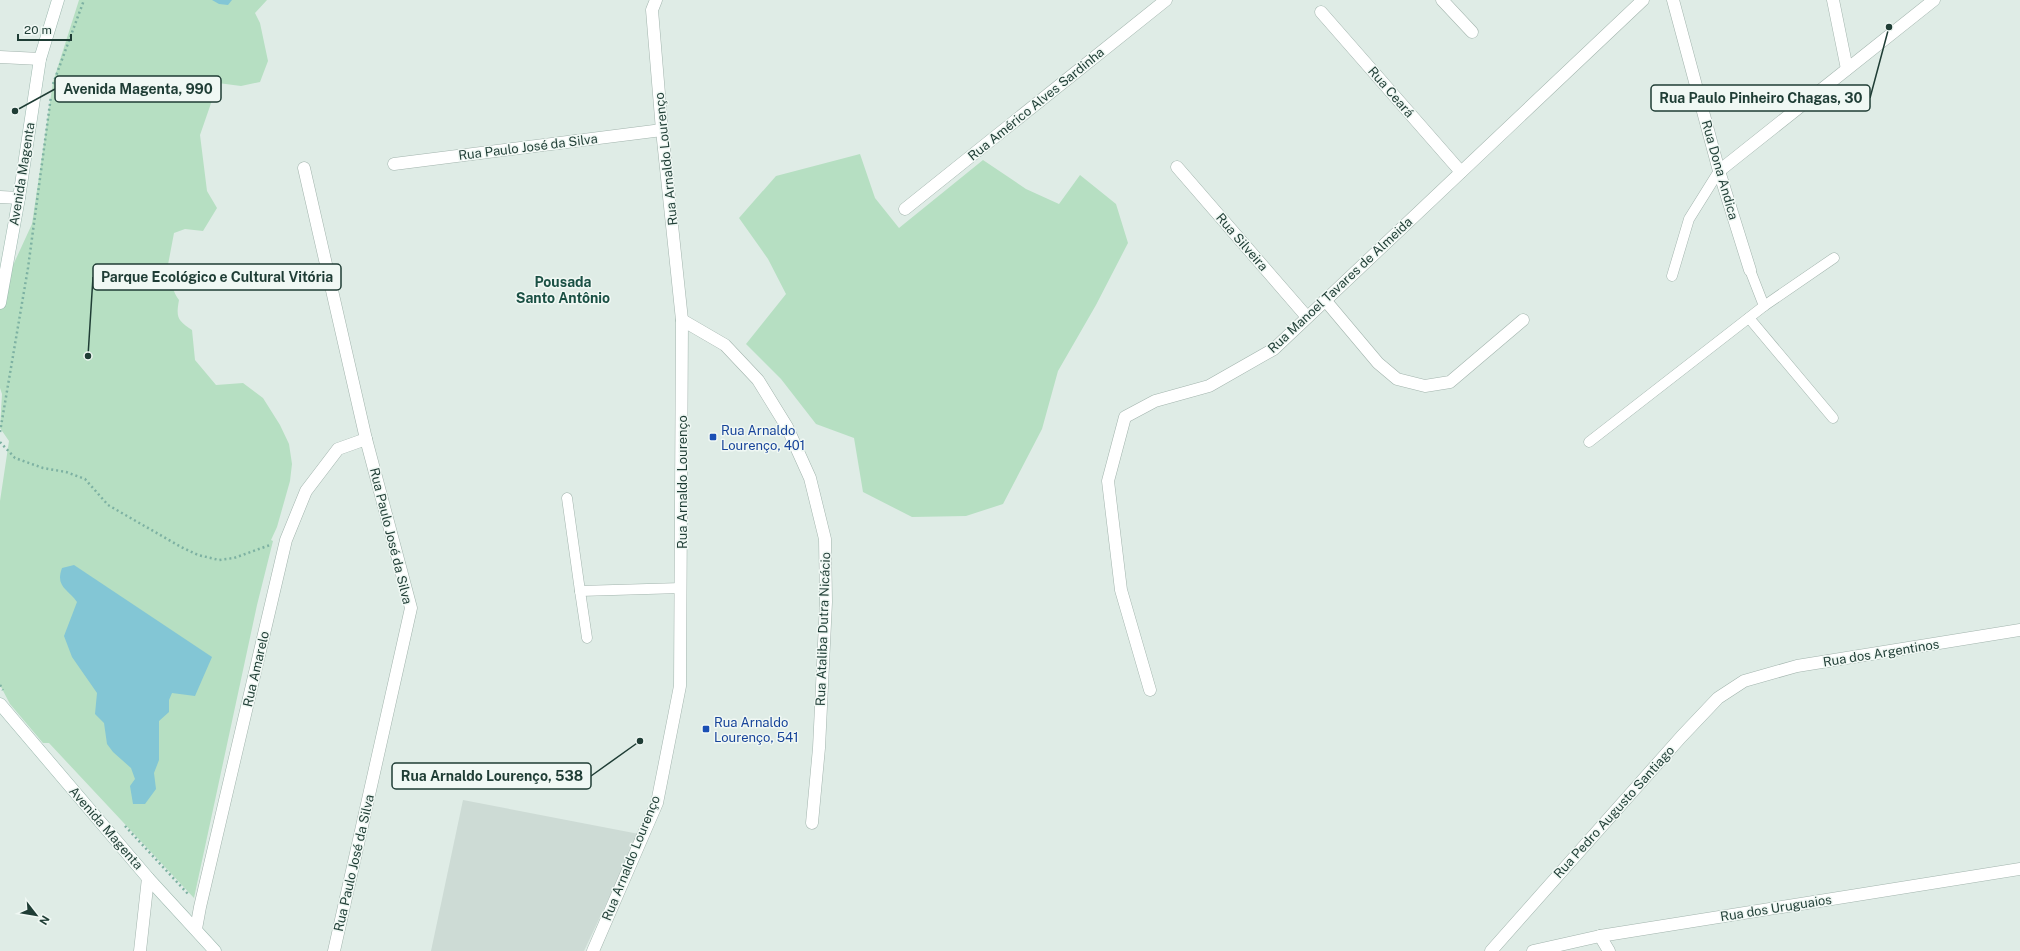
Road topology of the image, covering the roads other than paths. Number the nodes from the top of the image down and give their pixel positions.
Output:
1 (58, 0) edge
2 (656, 0) edge
3 (1166, 0) edge
4 (1442, 0) edge
5 (1644, 0) edge
6 (1673, 0) edge
7 (1833, 0) edge
8 (1934, 0) edge
9 (1321, 12) dead end
10 (1472, 32) dead end
11 (0, 57) edge
12 (40, 59) junction
13 (1847, 69) junction
14 (662, 130) junction
15 (394, 164) dead end
16 (1177, 167) dead end
17 (304, 168) dead end
18 (1719, 171) junction
19 (1460, 172) junction
20 (0, 198) edge
21 (19, 198) junction
22 (905, 209) dead end
23 (1834, 258) dead end
24 (1750, 270) joint
25 (1672, 276) dead end
26 (1325, 300) junction
27 (0, 303) edge
28 (1764, 306) junction
29 (1307, 317) junction
30 (1749, 318) junction
31 (682, 320) junction
32 (1523, 320) dead end
33 (1833, 418) dead end
34 (366, 439) junction
35 (1589, 442) dead end
36 (567, 498) dead end
37 (681, 588) junction
38 (580, 591) junction
39 (2020, 630) edge
40 (587, 638) dead end
41 (1744, 681) joint
42 (1150, 690) dead end
43 (0, 704) edge
44 (812, 823) dead end
45 (2019, 870) edge
46 (148, 878) junction
47 (196, 929) junction
48 (1600, 936) junction
49 (140, 951) edge
50 (215, 951) edge
51 (334, 951) edge
52 (593, 951) edge
53 (1491, 951) edge
54 (1533, 951) edge
55 (1609, 951) edge

1 - 12 street, Avenida Magenta
2 - 14 street, Rua Arnaldo Lourenço
3 - 22 street, Rua Américo Alves Sardinha
4 - 10 street
5 - 19 street, Rua Manoel Tavares de Almeida
6 - 18 street, Rua Dona Andica
7 - 13 street
8 - 13 street
9 - 19 street, Rua Ceará
11 - 12 street
12 - 21 street, Avenida Magenta
13 - 18 street
14 - 15 street, Rua Paulo José da Silva
14 - 31 street, Rua Arnaldo Lourenço
16 - 29 street, Rua Silveira
17 - 34 street, Rua Paulo José da Silva
18 - 24 street, Rua Dona Andica
18 - 25 lane
19 - 26 street, Rua Manoel Tavares de Almeida
20 - 21 street
21 - 27 street, Avenida Magenta
23 - 28 lane
24 - 28 lane
26 - 29 street, Rua Manoel Tavares de Almeida
26 - 32 street
28 - 30 lane
29 - 42 street, Rua Manoel Tavares de Almeida
30 - 33 lane
30 - 35 lane
31 - 37 street, Rua Arnaldo Lourenço
31 - 44 street, Rua Ataliba Dutra Nicácio
34 - 47 street, Rua Amarelo
34 - 51 street, Rua Paulo José da Silva
36 - 38 lane
37 - 38 lane
37 - 52 street, Rua Arnaldo Lourenço
38 - 40 lane
39 - 41 street, Rua dos Argentinos
41 - 53 street, Rua Pedro Augusto Santiago
43 - 46 street, Avenida Magenta
45 - 48 street, Rua dos Uruguaios
46 - 47 street, Avenida Magenta
46 - 49 street
47 - 50 street, Avenida Magenta
48 - 54 street, Rua dos Uruguaios
48 - 55 street

